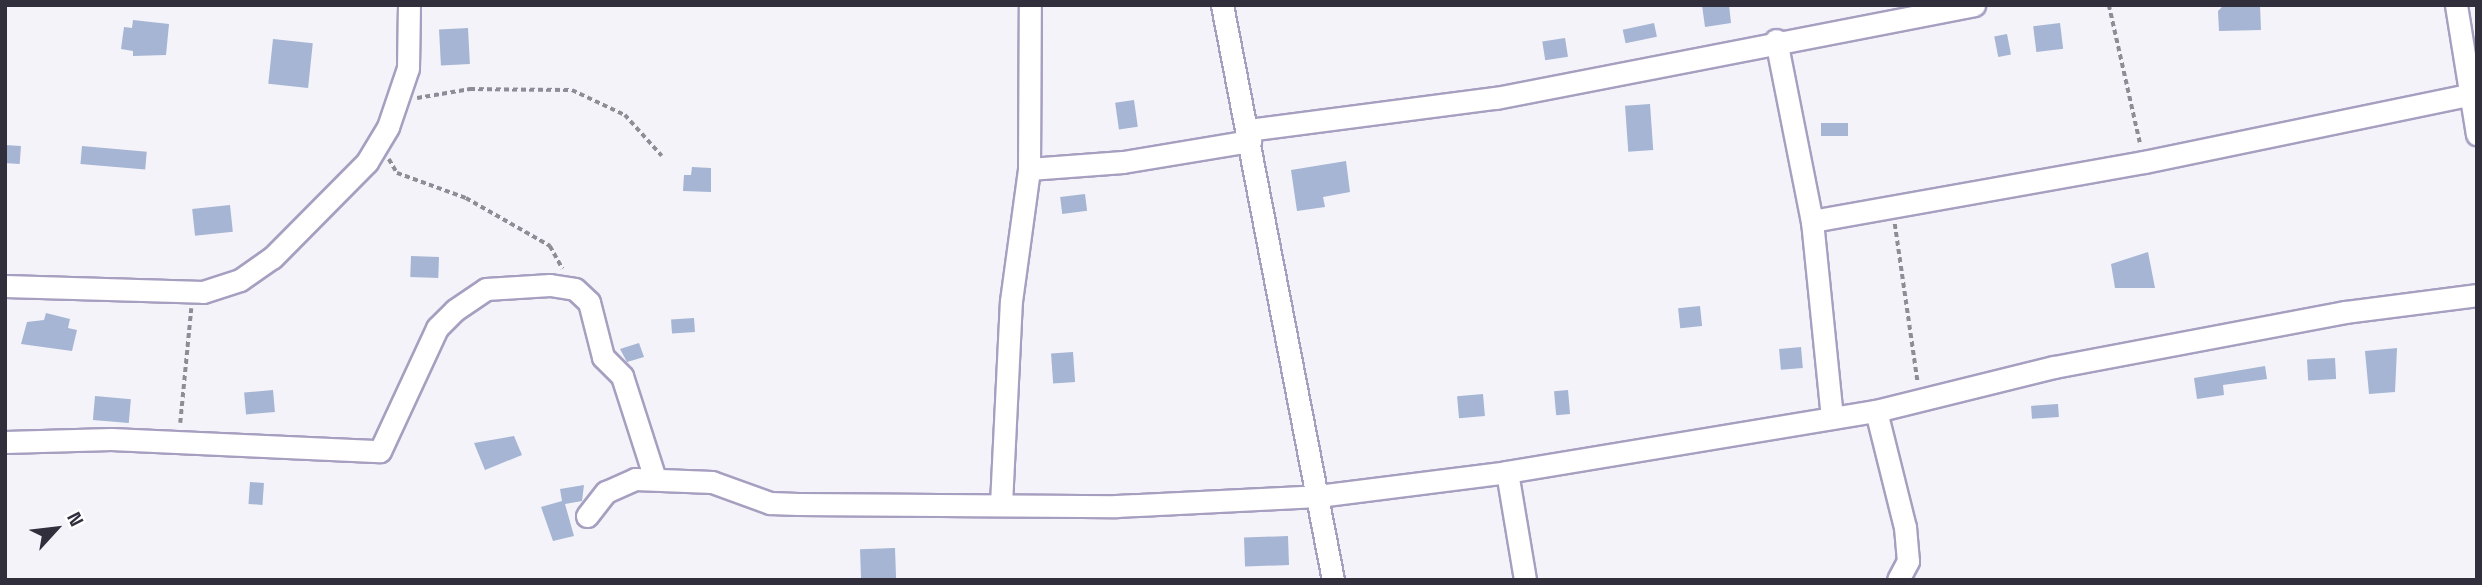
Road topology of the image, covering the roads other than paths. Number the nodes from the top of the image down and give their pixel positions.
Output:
1 (409, 5) edge
2 (1030, 5) edge
3 (1222, 5) edge
4 (1974, 5) edge
5 (2456, 5) edge
6 (1776, 40) junction
7 (2472, 94) junction
8 (2477, 134) edge
9 (1249, 135) junction
10 (1029, 169) junction
11 (1812, 221) junction
12 (5, 286) edge
13 (2477, 295) edge
14 (1876, 411) junction
15 (1832, 418) junction
16 (5, 442) edge
17 (1507, 472) junction
18 (655, 479) junction
19 (1318, 496) junction
20 (1001, 504) junction
21 (587, 516) dead end
22 (1333, 580) edge
23 (1525, 580) edge
24 (1898, 580) edge

1 - 12 street
2 - 10 street
3 - 9 street
4 - 6 street
5 - 7 street
6 - 9 street
6 - 11 street
7 - 8 street
7 - 11 street
9 - 10 street
9 - 19 street
10 - 20 street
11 - 15 street
13 - 14 street
14 - 15 street
14 - 24 street
15 - 17 street
16 - 18 street
17 - 19 street
17 - 23 street
18 - 20 street
18 - 21 street
19 - 20 street
19 - 22 street

